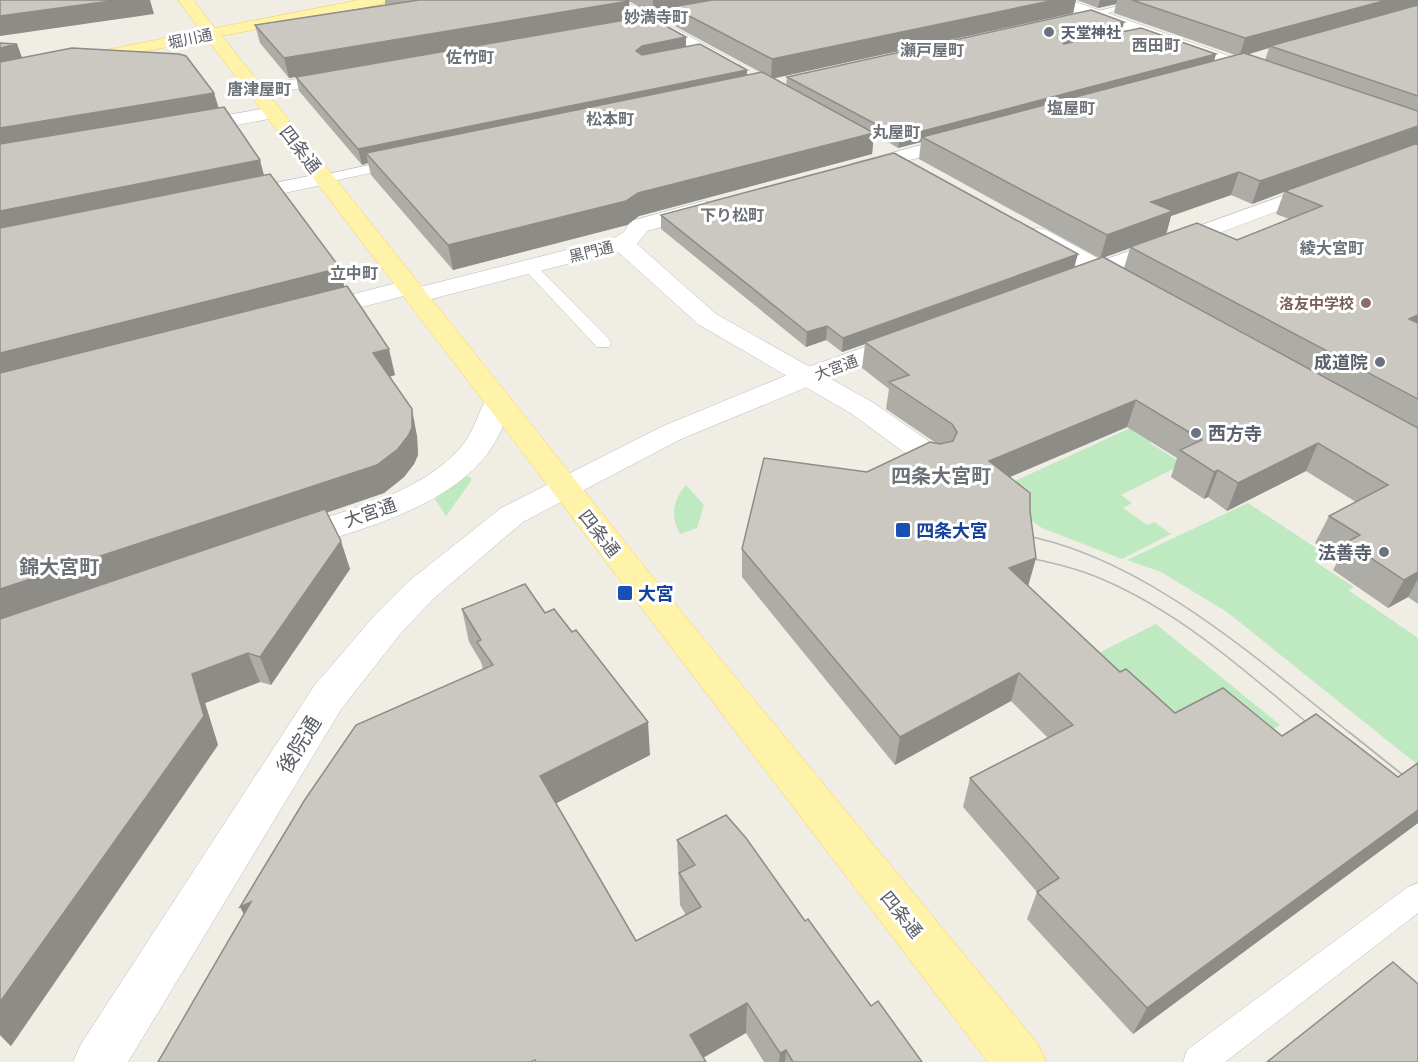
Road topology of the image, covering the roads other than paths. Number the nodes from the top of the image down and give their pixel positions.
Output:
1 (185, 0) edge
2 (381, 0) edge
3 (611, 0) edge
4 (1056, 0) edge
5 (1154, 0) edge
6 (284, 4) dead end
7 (265, 8) dead end
8 (1094, 14) junction
9 (674, 18) edge
10 (651, 22) junction
11 (1059, 22) edge
12 (212, 23) junction
13 (180, 24) dead end
14 (621, 28) edge
15 (1142, 31) junction
16 (1119, 36) edge
17 (1271, 56) edge
18 (1238, 65) junction
19 (356, 74) edge
20 (1203, 75) edge
21 (0, 76) edge
22 (757, 80) edge
23 (1283, 81) edge
24 (256, 91) junction
25 (273, 113) junction
26 (174, 130) edge
27 (976, 136) edge
28 (867, 141) edge
29 (897, 157) junction
30 (405, 161) edge
31 (840, 172) edge
32 (928, 174) edge
33 (324, 179) junction
34 (1341, 180) edge
35 (222, 201) edge
36 (727, 202) edge
37 (1019, 224) edge
38 (622, 243) junction
39 (530, 267) junction
40 (1101, 269) junction
41 (1047, 289) edge
42 (412, 291) junction
43 (1150, 297) edge
44 (283, 320) edge
45 (927, 333) edge
46 (603, 343) dead end
47 (807, 377) junction
48 (498, 403) junction
49 (935, 460) edge
50 (565, 488) junction
51 (267, 547) edge
52 (1418, 896) edge
53 (99, 1062) edge
54 (1020, 1062) edge
55 (1199, 1062) edge

1 - 12 main road, 四条通
2 - 12 main road, 堀川通
3 - 10 street
4 - 8 street
5 - 8 lane
6 - 7 main road
8 - 11 lane
8 - 15 street
9 - 10 street
10 - 14 street
10 - 22 street
12 - 13 main road, 堀川通
12 - 21 main road, 堀川通
12 - 24 main road, 四条通
15 - 16 lane
15 - 18 street
17 - 18 street
18 - 20 street
18 - 23 street
19 - 24 street
24 - 25 main road, 四条通
25 - 26 street
25 - 33 main road, 四条通
27 - 29 street
28 - 29 street
29 - 31 street
29 - 32 street
30 - 33 lane
33 - 35 street
33 - 42 main road, 四条通
34 - 40 street
36 - 38 street, 黒門通
37 - 40 street
38 - 39 street, 黒門通
38 - 47 street
39 - 42 street, 黒門通
39 - 46 lane
40 - 41 street
40 - 43 street
42 - 44 street, 黒門通
42 - 48 main road, 四条通
45 - 47 street, 大宮通
47 - 49 street
47 - 50 street, 大宮通
48 - 50 main road, 四条通
48 - 51 street, 大宮通
50 - 53 street, 後院通
50 - 54 main road, 四条通
52 - 55 lane

